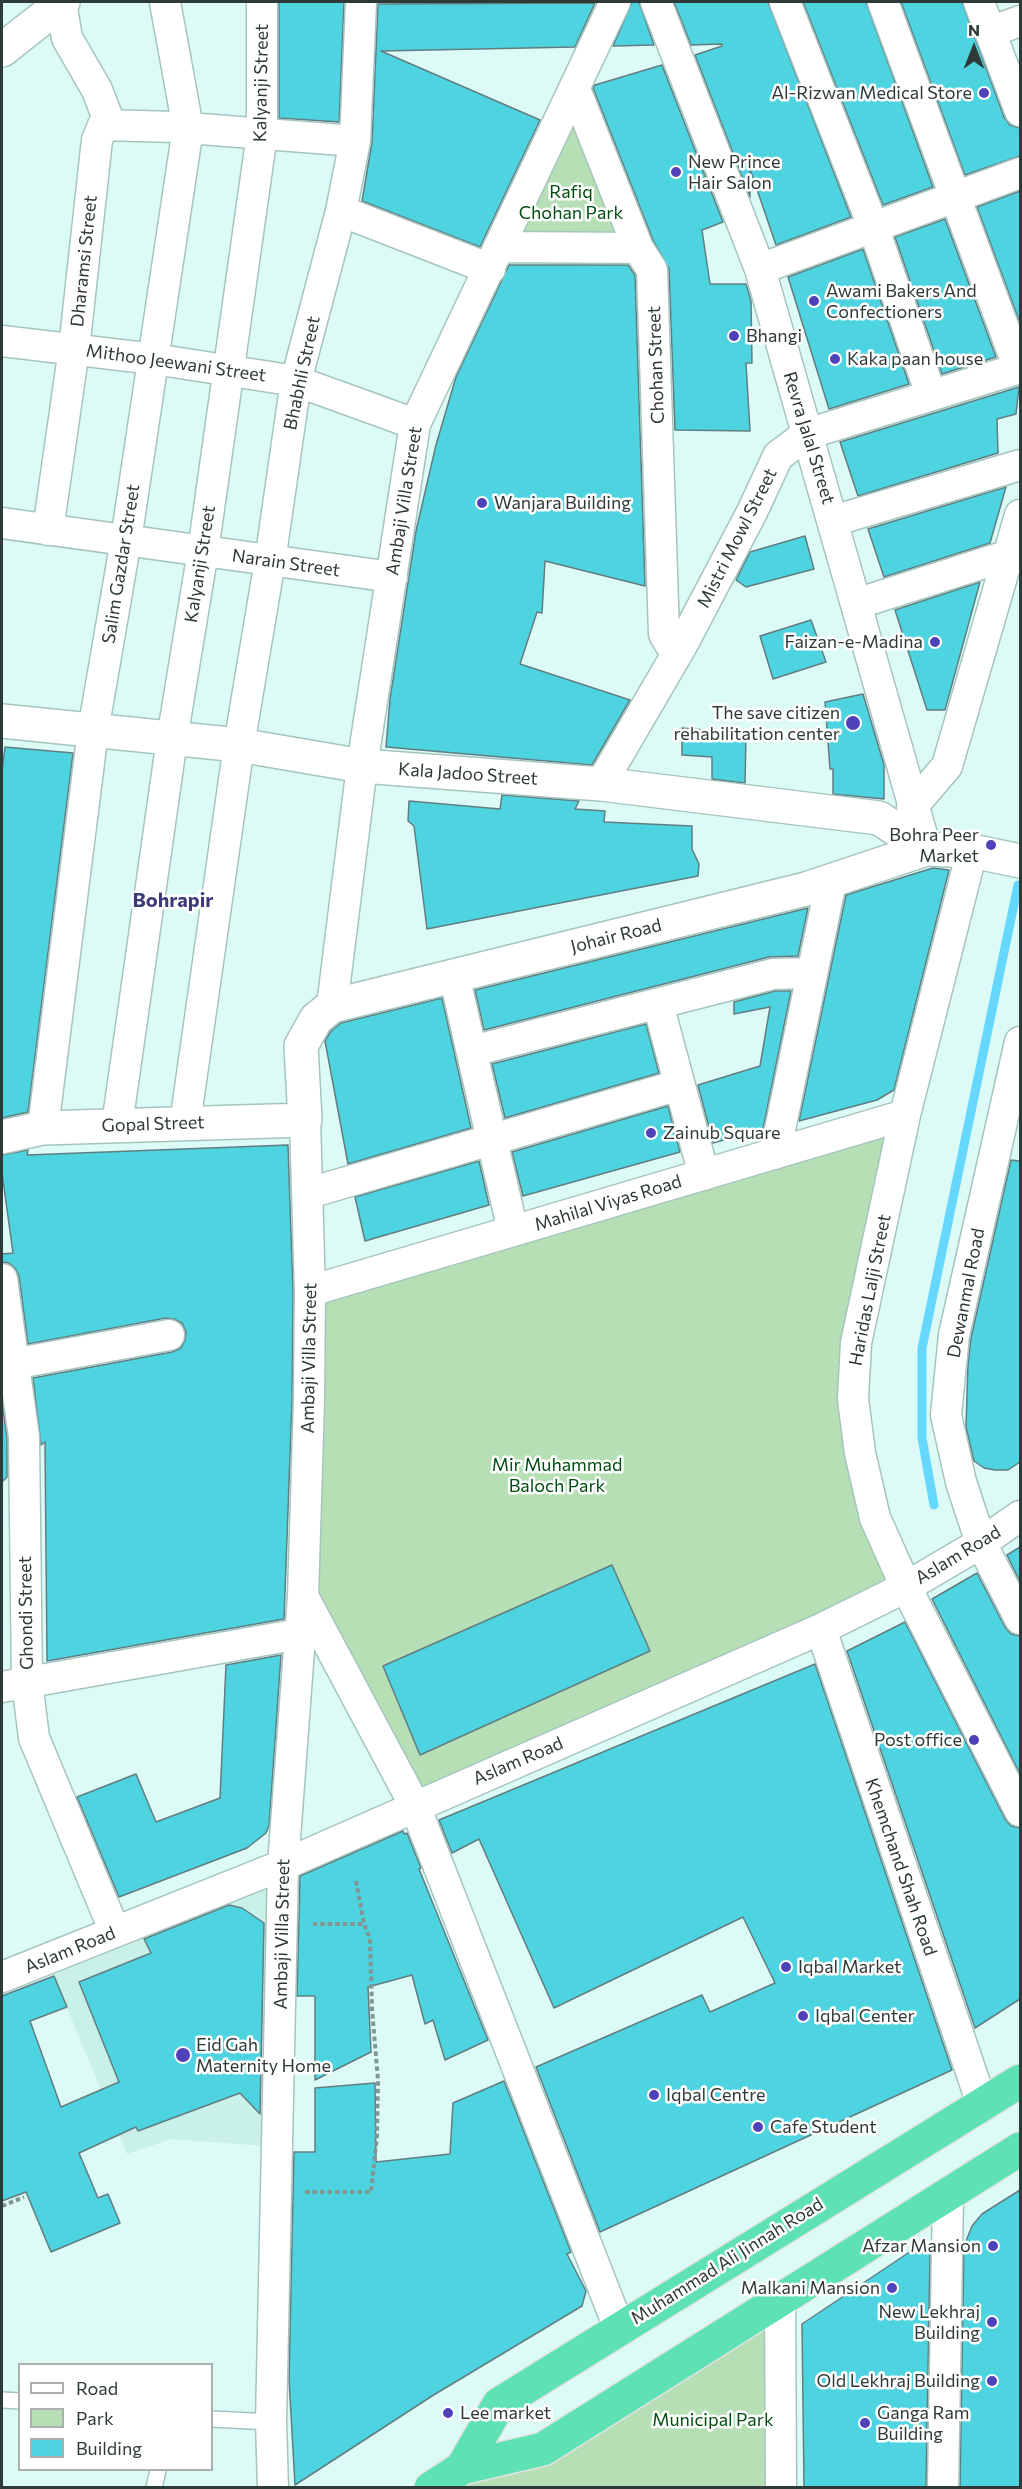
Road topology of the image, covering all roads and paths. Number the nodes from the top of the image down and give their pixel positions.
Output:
1 (62, 2) edge
2 (165, 2) edge
3 (262, 2) edge
4 (361, 2) edge
5 (615, 2) edge
6 (656, 2) edge
7 (785, 2) edge
8 (883, 2) edge
9 (979, 2) edge
10 (1020, 21) edge
11 (990, 32) junction
12 (2, 50) edge
13 (574, 89) junction
14 (1019, 103) edge
15 (103, 125) junction
16 (188, 128) junction
17 (262, 134) junction
18 (354, 141) junction
19 (1020, 173) edge
20 (956, 197) junction
21 (341, 211) junction
22 (873, 226) junction
23 (638, 248) junction
24 (495, 258) junction
25 (760, 269) junction
26 (2, 341) edge
27 (74, 349) junction
28 (154, 359) junction
29 (1020, 368) edge
30 (227, 370) junction
31 (296, 381) junction
32 (931, 395) junction
33 (415, 424) junction
34 (807, 434) junction
35 (1020, 465) edge
36 (1020, 515) edge
37 (834, 521) junction
38 (2, 523) edge
39 (48, 530) junction
40 (126, 540) junction
41 (203, 551) junction
42 (1009, 555) junction
43 (270, 561) junction
44 (392, 577) junction
45 (856, 604) junction
46 (681, 647) junction
47 (2, 721) edge
48 (93, 730) junction
49 (172, 739) junction
50 (239, 745) junction
51 (363, 766) junction
52 (601, 784) junction
53 (912, 807) junction
54 (926, 849) junction
55 (972, 851) junction
56 (1020, 861) edge
57 (831, 882) junction
58 (812, 973) junction
59 (454, 975) junction
60 (658, 1004) junction
61 (332, 1006) junction
62 (1020, 1042) edge
63 (472, 1051) junction
64 (679, 1085) junction
65 (905, 1115) junction
66 (305, 1120) junction
67 (185, 1123) junction
68 (117, 1125) junction
69 (43, 1128) junction
70 (2, 1137) edge
71 (492, 1139) junction
72 (775, 1154) junction
73 (704, 1175) junction
74 (309, 1193) junction
75 (513, 1231) junction
76 (2, 1279) edge
77 (310, 1291) junction
78 (169, 1335) dead end
79 (14, 1364) junction
80 (13, 1477) edge
81 (1020, 1516) edge
82 (981, 1543) junction
83 (906, 1587) junction
84 (303, 1596) junction
85 (1020, 1618) edge
86 (821, 1629) junction
87 (299, 1635) junction
88 (14, 1685) edge
89 (415, 1806) junction
90 (1020, 1811) edge
91 (283, 1865) junction
92 (356, 1881) dead end
93 (282, 1924) junction
94 (364, 1924) junction
95 (115, 1932) junction
96 (2, 1977) edge
97 (1020, 2081) edge
98 (982, 2104) junction
99 (1020, 2150) edge
100 (276, 2192) junction
101 (948, 2195) junction
102 (24, 2197) dead end
103 (2, 2206) edge
104 (780, 2298) junction
105 (619, 2328) junction
106 (2, 2400) edge
107 (18, 2401) edge
108 (213, 2419) edge
109 (272, 2422) junction
110 (462, 2469) junction
111 (158, 2471) edge
112 (154, 2487) edge
113 (273, 2487) edge
114 (431, 2487) edge
115 (781, 2487) edge
116 (943, 2487) edge

1 - 12 street
1 - 15 street, Dharamsi Street
2 - 16 street, Salim Gazdar Street
3 - 17 street, Kalyanji Street
4 - 18 street, Bhabhli Street
5 - 13 street, Ambaji Villa Street
6 - 25 street, Revra Jalal Street
7 - 22 street
8 - 20 street
9 - 11 street
10 - 11 street
11 - 14 street
13 - 23 street, Chohan Street
13 - 24 street, Ambaji Villa Street
15 - 16 street
15 - 27 street, Dharamsi Street
16 - 17 street
16 - 28 street, Salim Gazdar Street
17 - 18 street
17 - 30 street, Kalyanji Street
18 - 21 street, Bhabhli Street
19 - 20 street
20 - 22 street
20 - 29 street
21 - 24 street
21 - 31 street, Bhabhli Street
22 - 25 street
22 - 32 street
23 - 24 street
23 - 46 street, Chohan Street
24 - 33 street, Ambaji Villa Street
25 - 34 street, Revra Jalal Street
26 - 27 street, Mithoo Jeewani Street
27 - 28 street, Mithoo Jeewani Street
27 - 39 street, Dharamsi Street
28 - 30 street, Mithoo Jeewani Street
28 - 40 street, Salim Gazdar Street
29 - 32 street, Mistri Mowl Street
30 - 31 street, Mithoo Jeewani Street
30 - 41 street, Kalyanji Street
31 - 33 street, Mithoo Jeewani Street
31 - 43 street, Bhabhli Street
32 - 34 street, Mistri Mowl Street
33 - 44 street, Ambaji Villa Street
34 - 37 street, Revra Jalal Street
34 - 46 street, Mistri Mowl Street
35 - 37 street
36 - 42 street
37 - 45 street, Revra Jalal Street
38 - 39 street, Narain Street
39 - 40 street, Narain Street
40 - 41 street, Narain Street
40 - 48 street, Salim Gazdar Street
41 - 43 street, Narain Street
41 - 49 street, Kalyanji Street
42 - 45 street
42 - 53 street
43 - 44 street, Narain Street
43 - 50 street, Bhabhli Street
44 - 51 street, Ambaji Villa Street
45 - 53 street, Revra Jalal Street
46 - 52 street, Mistri Mowl Street
47 - 48 street, Kala Jadoo Street
48 - 49 street, Kala Jadoo Street
48 - 69 street, Salim Gazdar Street
49 - 50 street, Kala Jadoo Street
49 - 68 street, Kalyanji Street
50 - 51 street, Kala Jadoo Street
50 - 67 street, Bhabhli Street
51 - 52 street, Kala Jadoo Street
51 - 61 street, Ambaji Villa Street
52 - 54 street, Kala Jadoo Street
53 - 54 street, Revra Jalal Street
54 - 55 street, Johair Road
54 - 57 street, Johair Road
55 - 56 street, Johair Road
55 - 65 street, Haridas Lalji Street
57 - 58 street
57 - 59 street, Johair Road
58 - 60 street
58 - 72 street
59 - 61 street, Johair Road
59 - 63 street
60 - 63 street
60 - 64 street
61 - 66 street
62 - 82 street, Dewanmal Road
63 - 71 street
64 - 71 street
64 - 73 street
65 - 72 street, Mahilal Viyas Road
65 - 83 street, Haridas Lalji Street
66 - 67 street, Gopal Street
66 - 74 street, Ambaji Villa Street
67 - 68 street, Gopal Street
68 - 69 street, Gopal Street
69 - 70 street, Gopal Street
71 - 74 street
71 - 75 street
72 - 73 street, Mahilal Viyas Road
73 - 75 street, Mahilal Viyas Road
74 - 77 street, Ambaji Villa Street
75 - 77 street, Mahilal Viyas Road
76 - 79 street, Ghondi Street
77 - 84 street, Ambaji Villa Street
78 - 79 street
79 - 80 street, Ghondi Street
80 - 88 street, Ghondi Street
81 - 82 street, Aslam Road
82 - 83 street, Aslam Road
82 - 85 street, Dewanmal Road
83 - 86 street, Aslam Road
83 - 90 street, Haridas Lalji Street
84 - 87 street, Ambaji Villa Street
84 - 89 street, Ambaji Villa Street
86 - 89 street, Aslam Road
86 - 98 street, Khemchand Shah Road
87 - 88 street
87 - 91 street, Ambaji Villa Street
88 - 95 street, Ghondi Street
89 - 91 street, Aslam Road
89 - 105 street, Ambaji Villa Street
91 - 93 street, Ambaji Villa Street
91 - 95 street, Aslam Road
92 - 94 path
93 - 94 path
93 - 100 street, Ambaji Villa Street
94 - 100 path
95 - 96 street, Aslam Road
97 - 98 highway, Muhammad Ali Jinnah Road
98 - 105 highway, Muhammad Ali Jinnah Road
99 - 101 highway, Muhammad Ali Jinnah Road
100 - 109 street, Ambaji Villa Street
101 - 104 highway, Muhammad Ali Jinnah Road
101 - 116 street
102 - 103 path
104 - 110 highway, Muhammad Ali Jinnah Road
104 - 115 street
105 - 110 highway, Muhammad Ali Jinnah Road
106 - 107 lane
108 - 109 lane
109 - 113 street, Ambaji Villa Street
110 - 114 highway, Muhammad Ali Jinnah Road
111 - 112 lane

